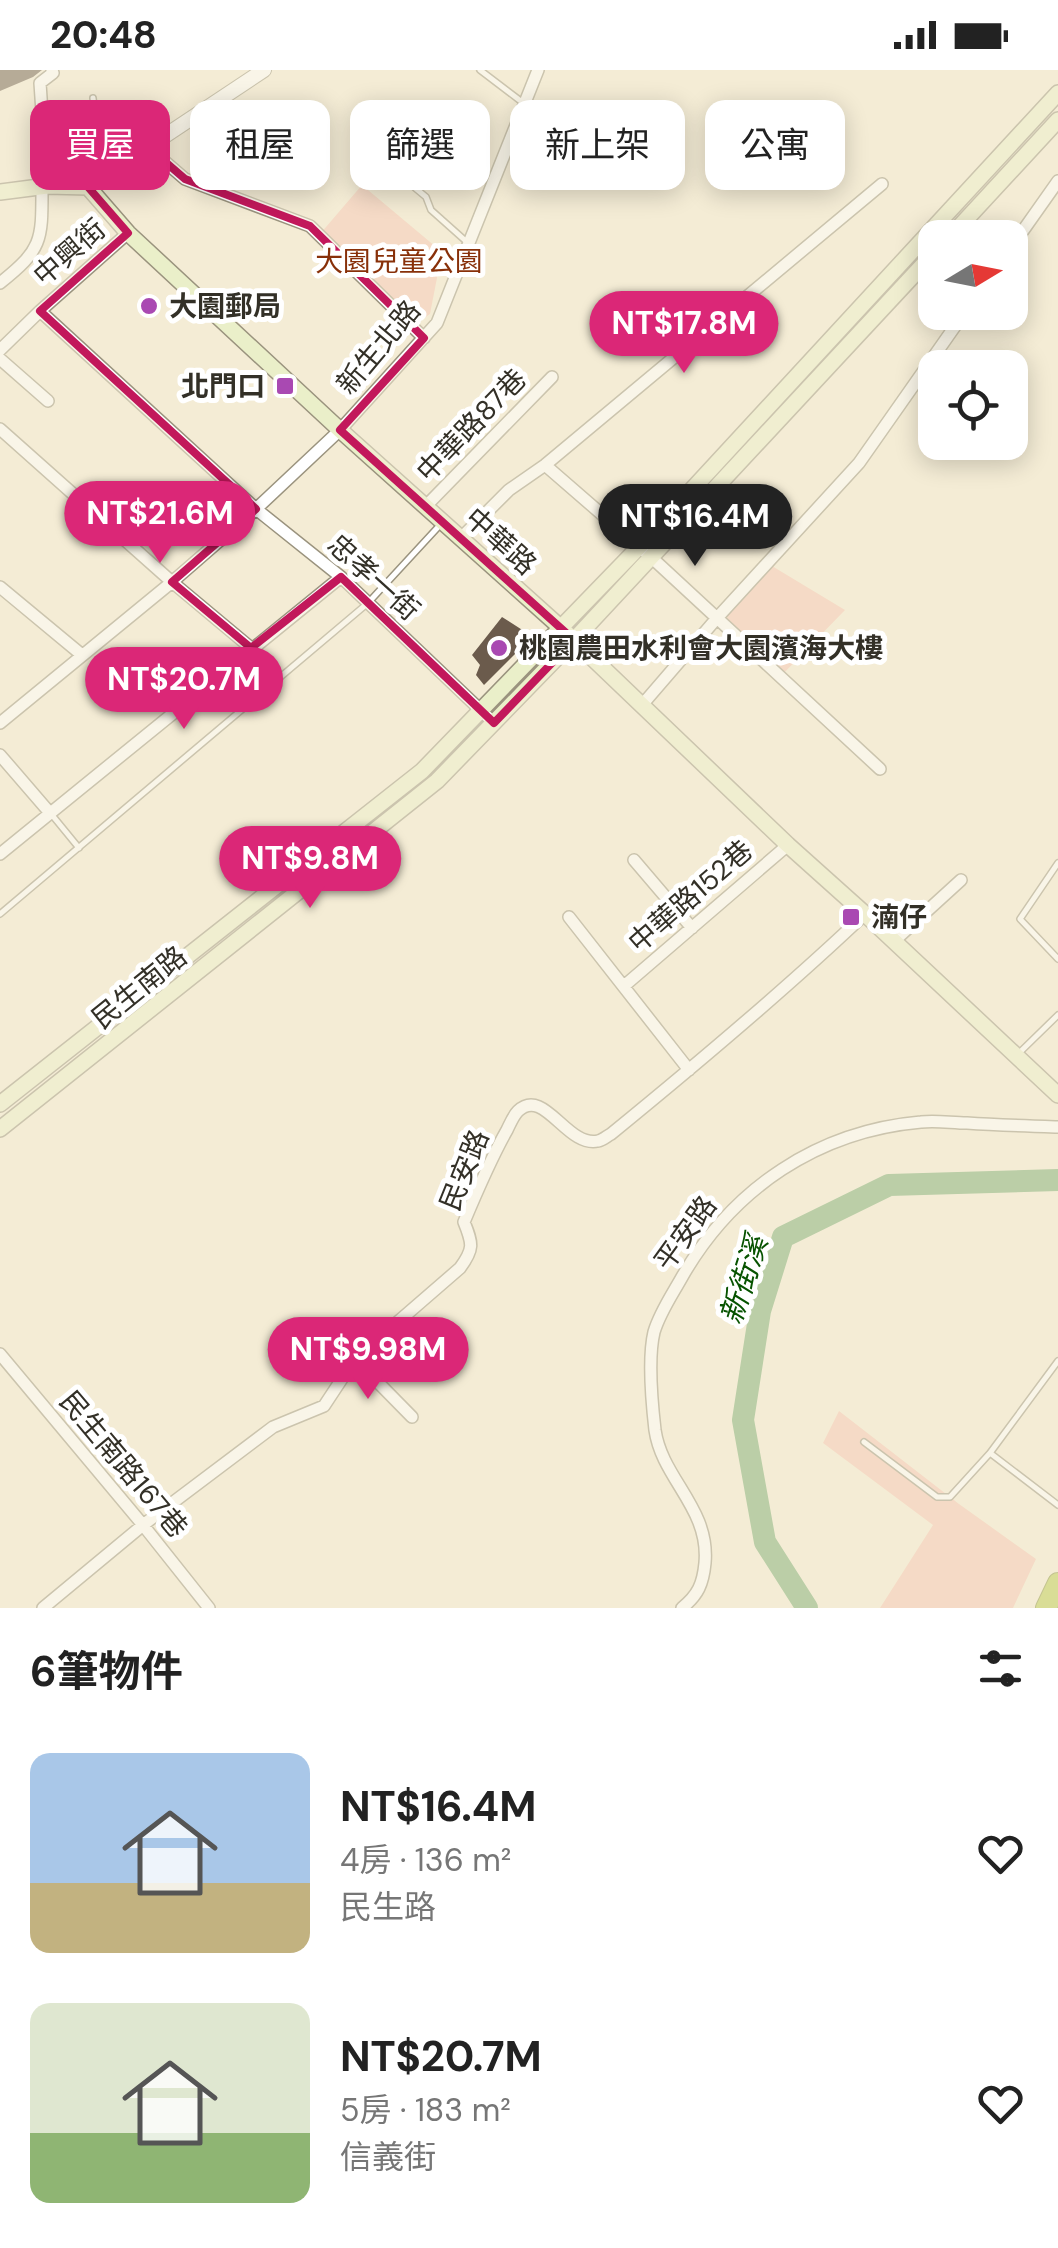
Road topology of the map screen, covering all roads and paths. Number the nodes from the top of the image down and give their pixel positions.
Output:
1 (52, 70) edge
2 (264, 70) edge
3 (480, 70) edge
4 (538, 70) edge
5 (1058, 93) edge
6 (41, 100) edge
7 (519, 100) edge
8 (526, 100) edge
9 (1058, 120) edge
10 (170, 132) edge
11 (510, 139) edge
12 (170, 166) edge
13 (1058, 181) edge
14 (882, 184) dead end
15 (30, 188) edge
16 (45, 190) edge
17 (100, 190) edge
18 (418, 190) edge
19 (0, 192) edge
20 (966, 220) edge
21 (1028, 224) edge
22 (128, 233) junction
23 (468, 243) junction
24 (918, 270) edge
25 (0, 283) edge
26 (40, 311) junction
27 (952, 330) edge
28 (424, 338) junction
29 (0, 350) edge
30 (0, 359) edge
31 (552, 377) dead end
32 (48, 401) dead end
33 (0, 429) edge
34 (340, 430) junction
35 (545, 464) junction
36 (256, 508) junction
37 (425, 508) junction
38 (442, 522) junction
39 (460, 539) junction
40 (645, 552) junction
41 (341, 577) junction
42 (172, 582) junction
43 (0, 588) edge
44 (368, 603) junction
45 (718, 618) junction
46 (560, 627) junction
47 (574, 640) junction
48 (251, 648) junction
49 (82, 655) junction
50 (642, 706) junction
51 (480, 710) junction
52 (0, 723) edge
53 (494, 723) junction
54 (0, 755) edge
55 (880, 769) dead end
56 (50, 813) junction
57 (788, 845) junction
58 (79, 848) junction
59 (0, 854) edge
60 (634, 860) dead end
61 (1058, 863) edge
62 (961, 880) dead end
63 (0, 914) edge
64 (865, 914) junction
65 (569, 917) dead end
66 (692, 928) junction
67 (893, 942) junction
68 (1058, 959) edge
69 (624, 986) junction
70 (1058, 1015) edge
71 (1016, 1056) junction
72 (689, 1070) junction
73 (1058, 1095) edge
74 (0, 1104) edge
75 (1058, 1127) edge
76 (0, 1129) edge
77 (0, 1354) edge
78 (354, 1358) junction
79 (1058, 1361) edge
80 (412, 1417) dead end
81 (864, 1442) dead end
82 (990, 1453) junction
83 (1058, 1505) edge
84 (144, 1525) junction
85 (1058, 1582) edge
86 (43, 1608) edge
87 (209, 1608) edge
88 (682, 1608) edge
89 (1046, 1608) edge

1 - 6 street
2 - 10 street
3 - 7 lane
4 - 8 street, 新生北路
5 - 40 main road
9 - 20 main road
11 - 23 street, 新生北路
12 - 28 street
13 - 21 street
14 - 35 street
15 - 19 main road
16 - 25 street
17 - 22 main road, 中華路
18 - 23 lane
22 - 26 street, 中興街
22 - 34 main road, 中華路
23 - 28 street, 新生北路
24 - 40 main road
26 - 29 street, 中興街
26 - 36 street, 忠孝一街
27 - 45 street
28 - 34 street, 新生北路
30 - 32 street
31 - 37 street, 中華路87巷
33 - 42 street
34 - 36 street, 新生北路
34 - 37 main road, 中華路
35 - 39 street
35 - 40 street
36 - 41 street, 忠孝一街
36 - 42 street, 新生北路
37 - 38 main road, 中華路
38 - 39 main road, 中華路
38 - 44 lane
39 - 46 main road, 中華路
40 - 45 street
40 - 46 main road, 民生南路
40 - 47 main road, 民生南路
41 - 44 street, 忠孝一街
41 - 48 street
42 - 48 street
42 - 49 street, 新生北路
43 - 49 street
44 - 51 street, 忠孝一街
44 - 58 lane
45 - 50 street
45 - 55 street
46 - 47 main road, 中華路
46 - 51 main road, 民生南路
47 - 50 main road, 中華路
47 - 53 main road, 民生南路
48 - 56 street
49 - 52 street, 新生北路
50 - 57 main road, 中華路
51 - 53 street, 忠孝一街
51 - 74 main road, 民生南路
53 - 76 main road, 民生南路
54 - 56 street
56 - 58 lane
56 - 59 street
57 - 64 main road, 中華路
57 - 66 street, 中華路152巷
58 - 63 lane
60 - 66 street
61 - 68 lane
62 - 67 street
64 - 67 main road, 中華路
64 - 72 street, 民安路
65 - 69 street
66 - 69 street, 中華路152巷
67 - 71 main road, 中華路
69 - 72 street
70 - 71 lane
71 - 73 main road, 中華路
72 - 78 street, 民安路
75 - 88 street, 平安路
77 - 84 street, 民生南路167巷
78 - 80 street
78 - 84 street, 民安路
79 - 82 lane
81 - 82 lane
82 - 83 lane
84 - 86 street, 民安路
84 - 87 street, 民生南路167巷
85 - 89 highway

